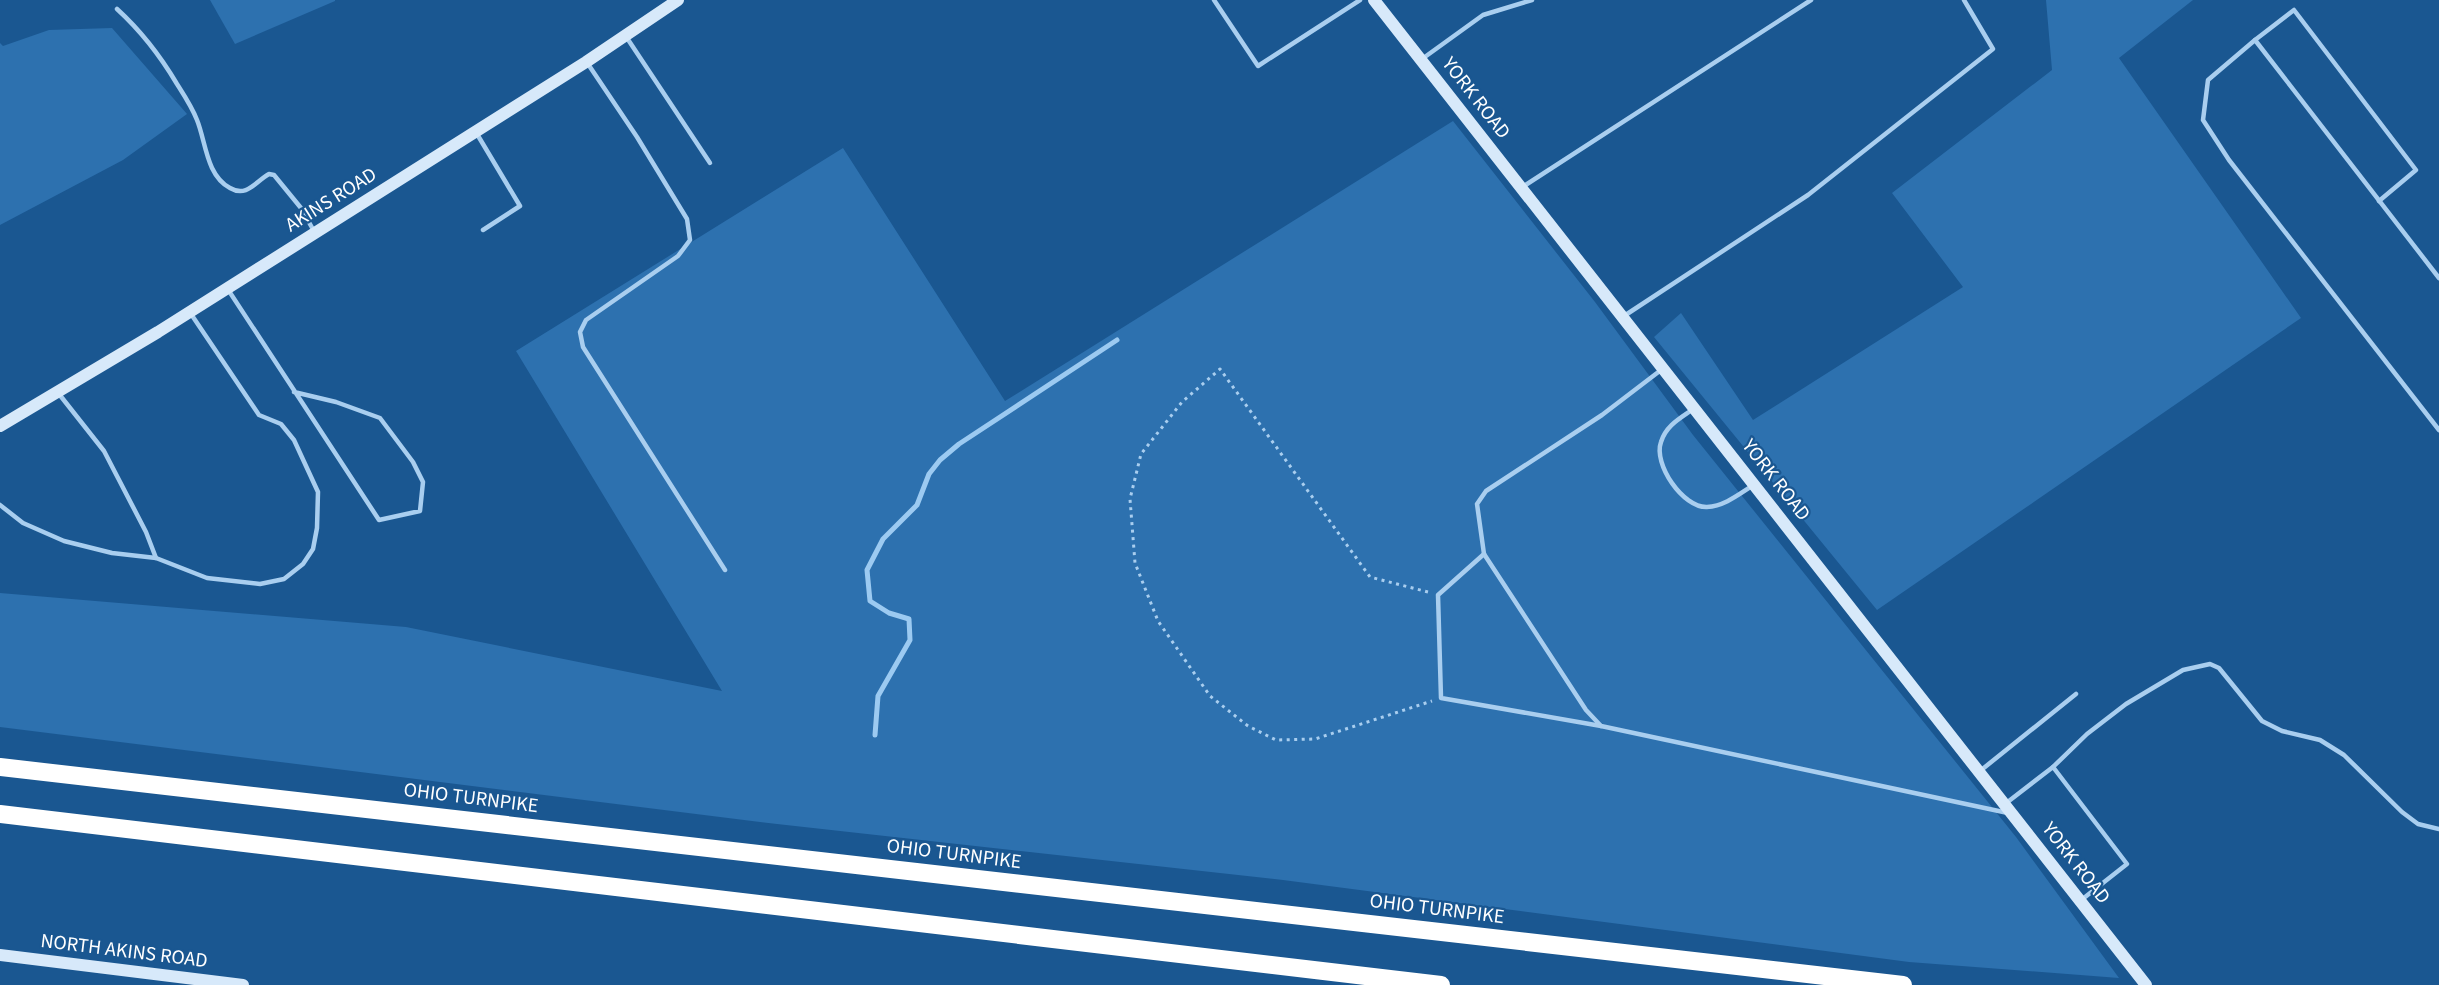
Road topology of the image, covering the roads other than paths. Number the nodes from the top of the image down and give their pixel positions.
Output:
1 (678, 0) edge
2 (1214, 0) edge
3 (1360, 0) edge
4 (1374, 0) edge
5 (1532, 0) edge
6 (1811, 0) edge
7 (1964, 0) edge
8 (117, 9) dead end
9 (625, 36) junction
10 (2255, 40) junction
11 (1421, 60) junction
12 (586, 62) junction
13 (476, 131) junction
14 (710, 163) dead end
15 (1521, 188) junction
16 (2379, 201) junction
17 (483, 230) dead end
18 (315, 233) junction
19 (2439, 278) edge
20 (227, 288) junction
21 (189, 312) junction
22 (1623, 317) junction
23 (1663, 369) junction
24 (57, 392) junction
25 (294, 392) junction
26 (1695, 408) junction
27 (0, 426) edge
28 (2439, 430) edge
29 (1754, 484) junction
30 (0, 505) edge
31 (1484, 554) junction
32 (156, 558) junction
33 (725, 570) dead end
34 (2076, 694) dead end
35 (1600, 726) junction
36 (2053, 766) junction
37 (0, 767) edge
38 (1979, 771) junction
39 (2004, 804) junction
40 (0, 814) edge
41 (2013, 814) junction
42 (2439, 829) edge
43 (2080, 901) junction
44 (0, 955) edge
45 (243, 985) edge
46 (1441, 985) edge
47 (1903, 985) edge
48 (2146, 985) edge

1 - 9 street, AKINS ROAD
2 - 3 lane
4 - 11 street, YORK ROAD
5 - 11 lane
6 - 15 lane
7 - 22 lane
8 - 18 lane
9 - 12 street, AKINS ROAD
9 - 14 lane
10 - 16 lane
10 - 16 lane
10 - 28 lane
11 - 15 street, YORK ROAD
12 - 13 street, AKINS ROAD
12 - 33 lane
13 - 17 lane
13 - 18 street, AKINS ROAD
15 - 22 street, YORK ROAD
16 - 19 lane
18 - 20 street, AKINS ROAD
20 - 21 street, AKINS ROAD
20 - 25 lane
21 - 24 street, AKINS ROAD
21 - 32 lane
22 - 23 street, YORK ROAD
23 - 26 street, YORK ROAD
23 - 31 lane
24 - 27 street, AKINS ROAD
24 - 32 lane
25 - 25 lane
26 - 29 street, YORK ROAD
26 - 29 lane
29 - 38 street, YORK ROAD
30 - 32 lane
31 - 35 lane
31 - 35 lane
34 - 38 lane
35 - 41 lane
36 - 39 lane
36 - 42 lane
36 - 43 lane
37 - 47 highway, OHIO TURNPIKE
38 - 39 street, YORK ROAD
39 - 41 street, YORK ROAD
40 - 46 highway
41 - 43 street, YORK ROAD
43 - 48 street, YORK ROAD
44 - 45 street, NORTH AKINS ROAD

